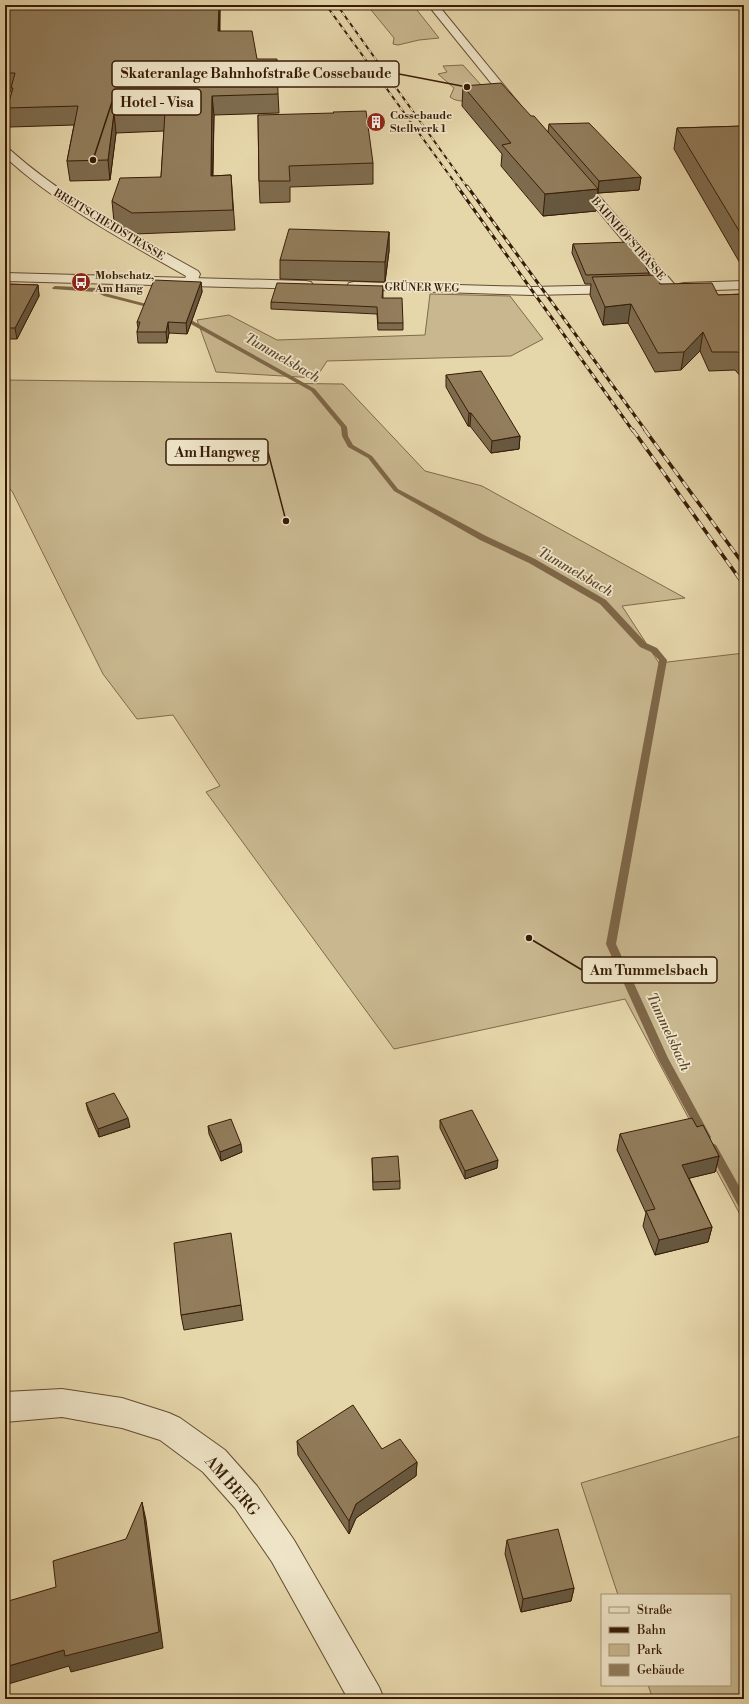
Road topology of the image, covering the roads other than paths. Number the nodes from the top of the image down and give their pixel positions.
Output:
1 (433, 5) edge
2 (522, 114) edge
3 (5, 151) edge
4 (570, 170) edge
5 (5, 277) edge
6 (191, 282) junction
7 (318, 285) edge
8 (341, 285) edge
9 (744, 285) edge
10 (654, 288) edge
11 (670, 288) junction
12 (631, 289) edge
13 (5, 1407) edge
14 (367, 1699) edge

1 - 2 street
3 - 6 street, BREITSCHEIDSTRASSE
4 - 11 street, BAHNHOFSTRASSE
5 - 6 street
6 - 7 street
8 - 12 street, GRÜNER WEG
9 - 11 street
10 - 11 street
13 - 14 street, AM BERG

